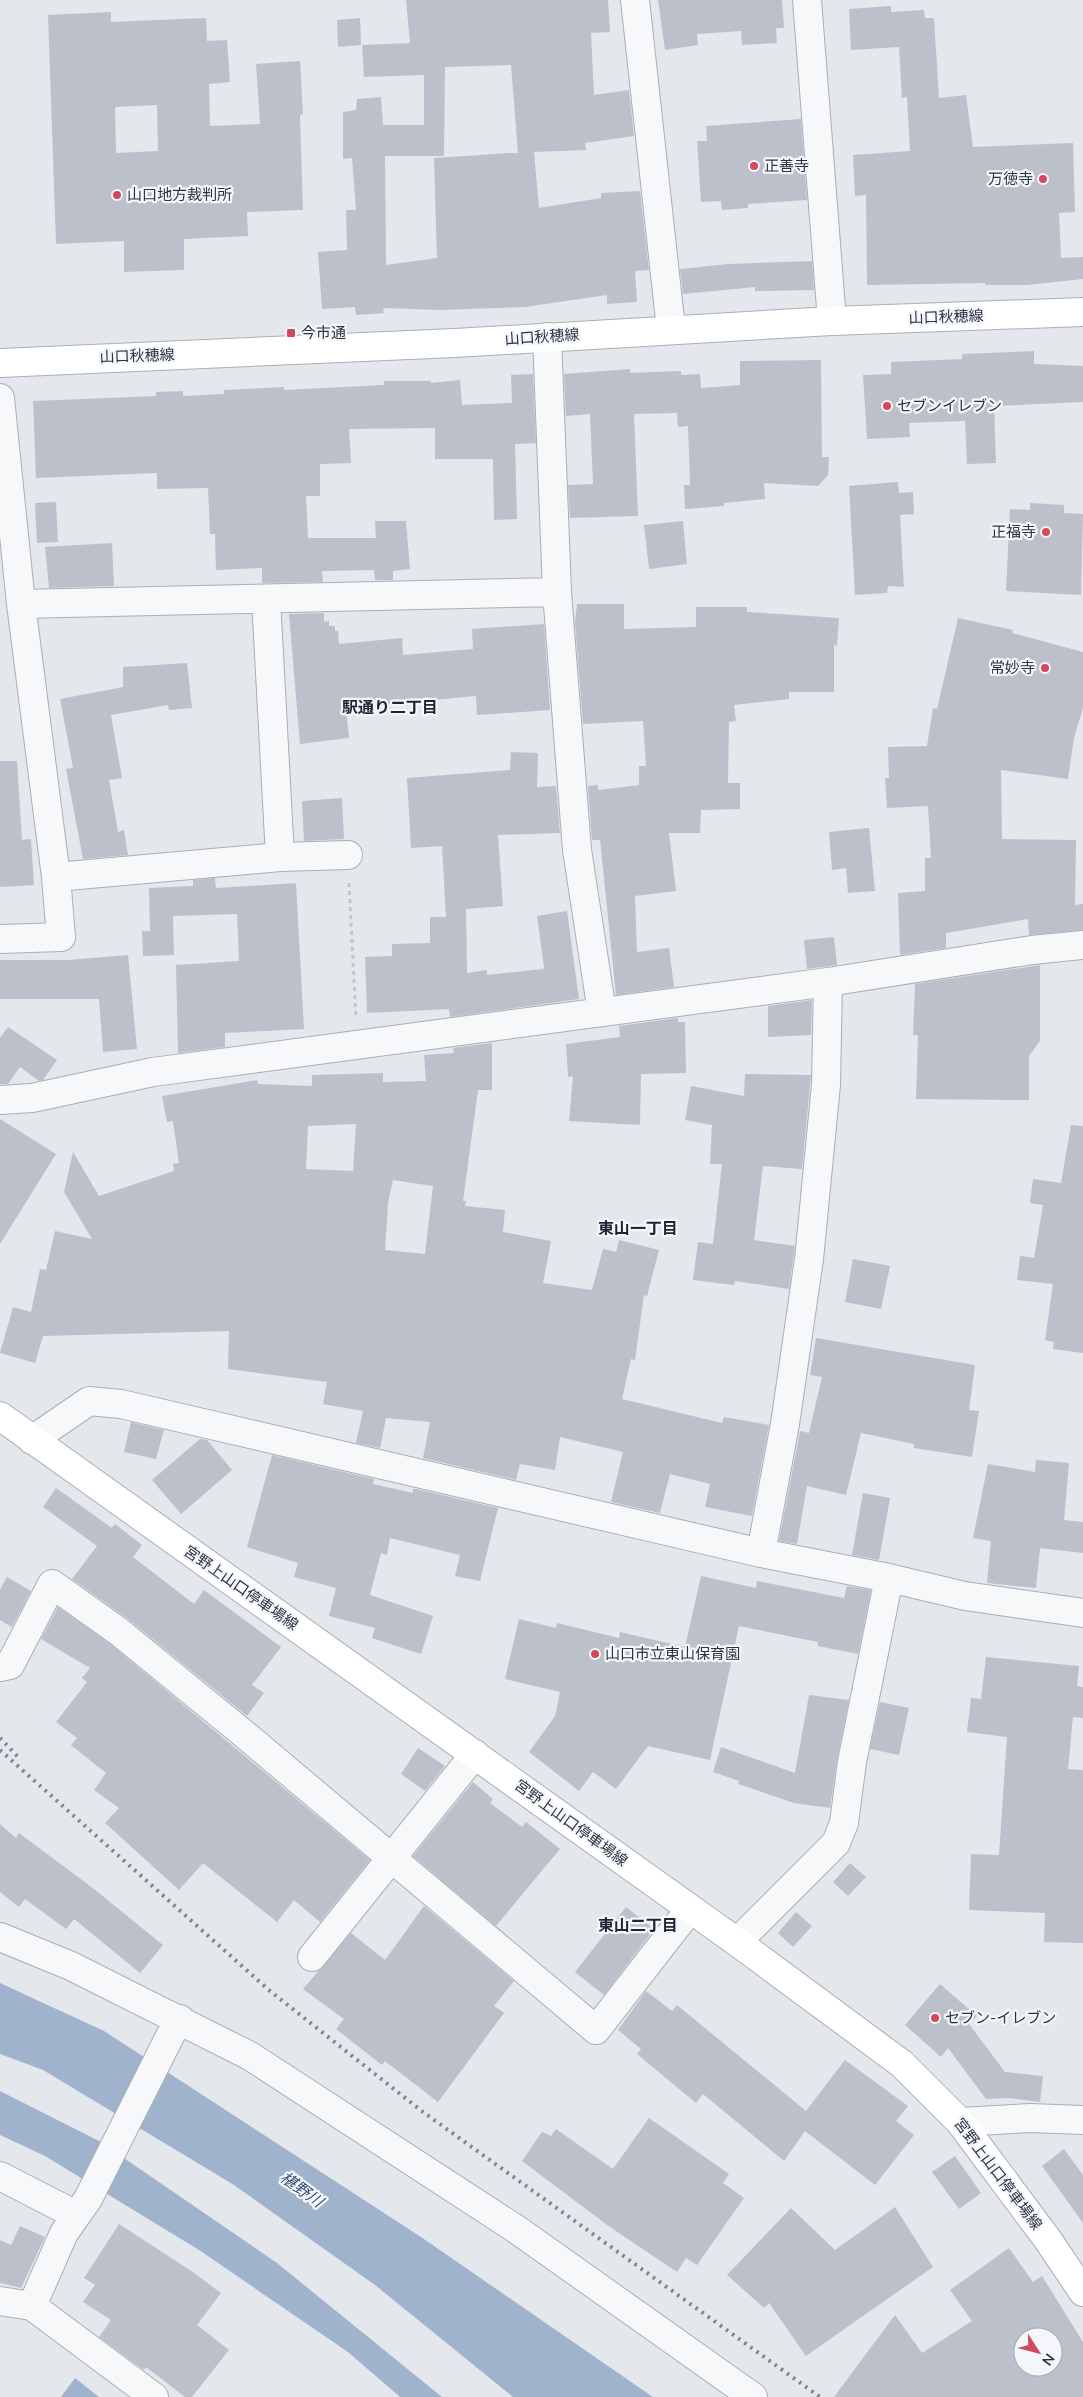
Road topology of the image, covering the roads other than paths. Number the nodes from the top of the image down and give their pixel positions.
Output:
1 (635, 0) edge
2 (807, 0) edge
3 (1083, 312) edge
4 (832, 321) junction
5 (671, 329) junction
6 (547, 337) junction
7 (0, 362) edge
8 (0, 398) edge
9 (557, 592) junction
10 (266, 599) junction
11 (21, 604) junction
12 (348, 855) road end
13 (280, 857) junction
14 (56, 877) junction
15 (0, 939) edge
16 (1083, 945) edge
17 (828, 982) junction
18 (602, 1012) junction
19 (0, 1100) edge
20 (0, 1416) edge
21 (32, 1440) junction
22 (761, 1553) junction
23 (889, 1578) junction
24 (1083, 1613) edge
25 (0, 1667) edge
26 (475, 1754) junction
27 (392, 1859) junction
28 (690, 1908) junction
29 (0, 1937) edge
30 (737, 1942) junction
31 (312, 1957) dead end
32 (175, 2028) junction
33 (1083, 2120) edge
34 (960, 2122) junction
35 (0, 2176) edge
36 (82, 2207) junction
37 (1083, 2292) edge
38 (0, 2302) edge
39 (32, 2306) junction
40 (154, 2397) edge
41 (753, 2397) edge

1 - 5 street
2 - 4 street
3 - 4 main road, 山口秋穂線
4 - 5 main road, 山口秋穂線
5 - 6 main road, 山口秋穂線
6 - 7 main road, 山口秋穂線
6 - 9 street
8 - 11 street
9 - 10 street
9 - 18 street
10 - 11 street
10 - 13 street
11 - 14 street
12 - 13 street
13 - 14 street
14 - 15 street
16 - 17 street
17 - 18 street
17 - 22 street
18 - 19 street
20 - 21 main road, 宮野上山口停車場線
21 - 22 street
21 - 26 main road, 宮野上山口停車場線
22 - 23 street
23 - 24 street
23 - 30 street
25 - 27 street
26 - 27 street
26 - 28 main road, 宮野上山口停車場線
27 - 28 street
27 - 31 street
28 - 30 main road, 宮野上山口停車場線
29 - 32 street
30 - 34 main road, 宮野上山口停車場線
32 - 36 street
32 - 41 street
33 - 34 street
34 - 37 main road, 宮野上山口停車場線
35 - 36 street
36 - 39 street
38 - 39 street
39 - 40 street

